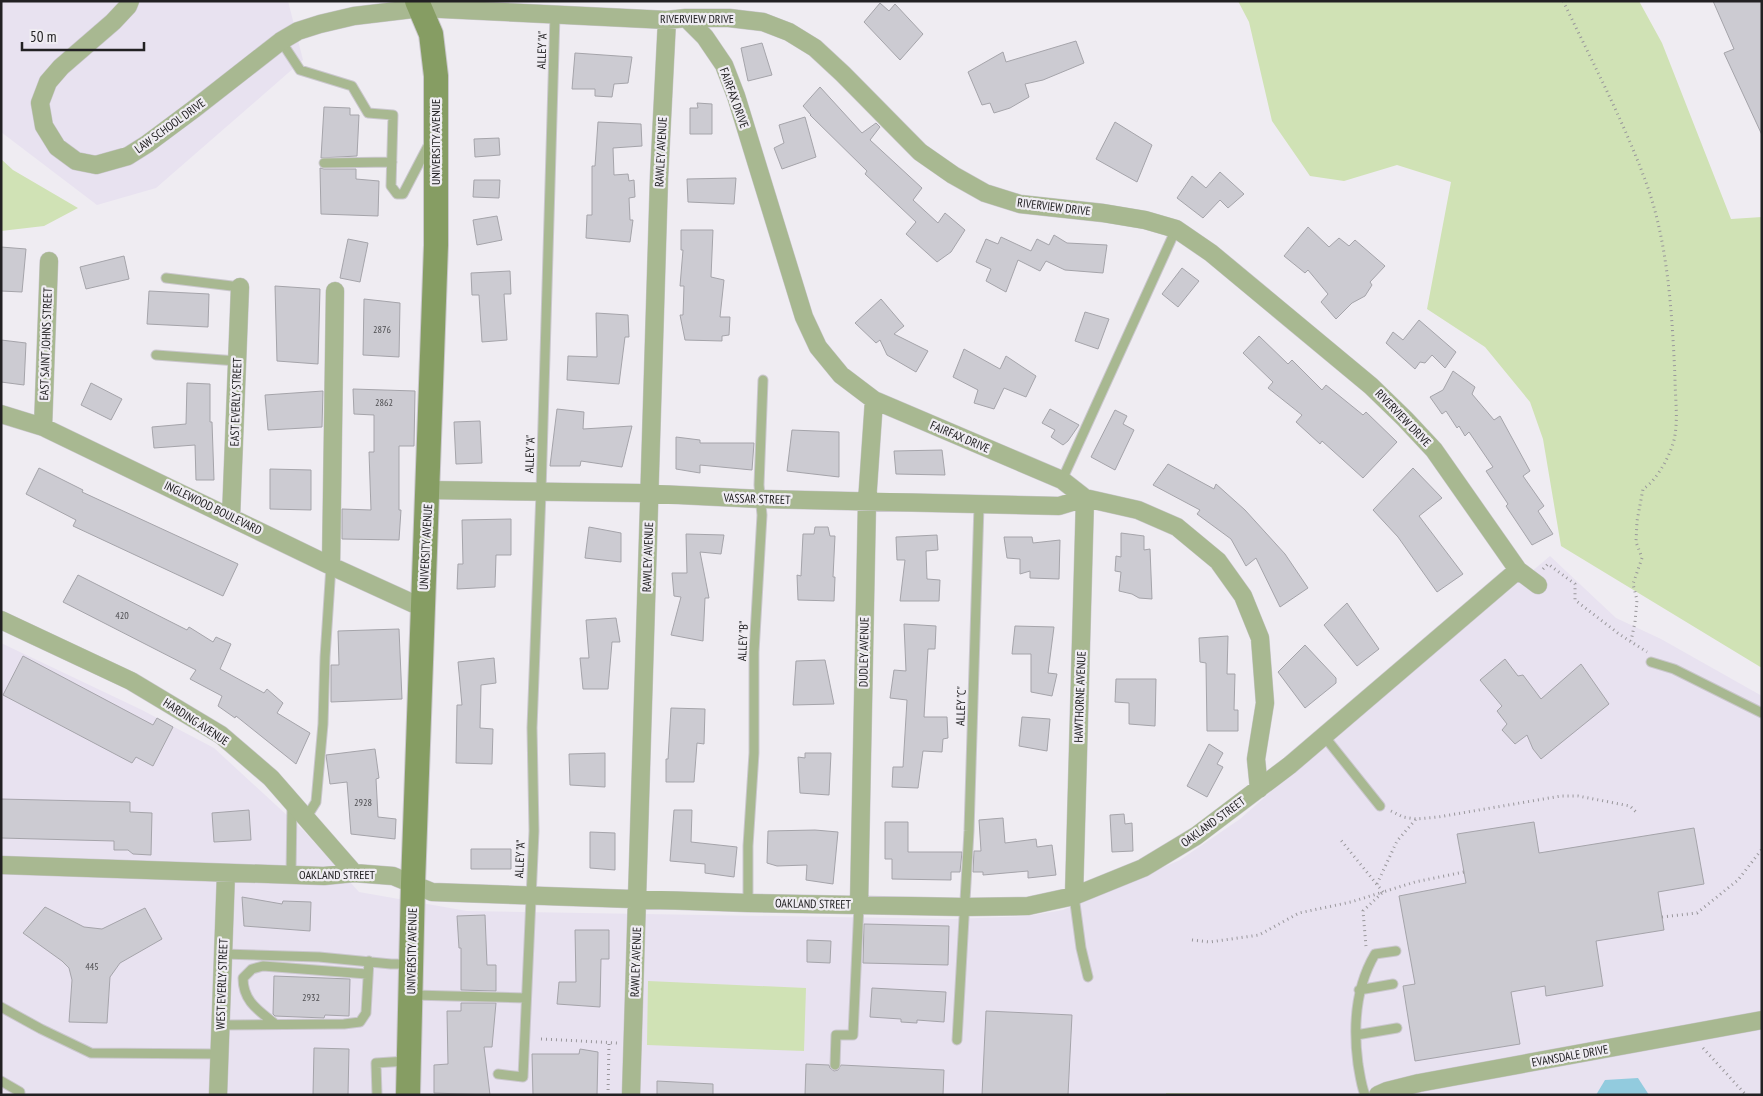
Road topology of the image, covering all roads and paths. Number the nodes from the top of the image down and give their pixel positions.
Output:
1 (130, 1) edge
2 (1563, 1) edge
3 (419, 5) edge
4 (556, 14) junction
5 (686, 18) junction
6 (667, 20) junction
7 (281, 41) junction
8 (436, 131) junction
9 (392, 162) junction
10 (324, 163) dead end
11 (1176, 229) junction
12 (49, 261) dead end
13 (166, 278) dead end
14 (240, 287) joint
15 (335, 291) dead end
16 (156, 355) dead end
17 (237, 361) junction
18 (763, 380) dead end
19 (874, 400) junction
20 (1, 414) edge
21 (43, 427) junction
22 (1062, 480) junction
23 (428, 490) junction
24 (541, 492) junction
25 (650, 494) junction
26 (1085, 498) junction
27 (760, 499) junction
28 (867, 502) junction
29 (979, 505) junction
30 (231, 517) junction
31 (331, 566) junction
32 (1518, 570) junction
33 (1535, 583) joint
34 (423, 608) junction
35 (1, 620) edge
36 (1631, 641) junction
37 (1651, 662) dead end
38 (1674, 669) junction
39 (1762, 713) edge
40 (1324, 736) junction
41 (1259, 789) junction
42 (292, 802) junction
43 (1380, 806) joint
44 (1636, 812) dead end
45 (306, 818) junction
46 (1416, 818) junction
47 (1340, 839) dead end
48 (1762, 849) edge
49 (1, 865) edge
50 (1464, 872) dead end
51 (226, 873) junction
52 (354, 873) junction
53 (291, 875) junction
54 (413, 884) junction
55 (1377, 884) junction
56 (1383, 892) junction
57 (531, 895) junction
58 (1074, 896) junction
59 (638, 899) junction
60 (748, 903) junction
61 (859, 904) junction
62 (964, 907) junction
63 (1662, 917) dead end
64 (1192, 940) dead end
65 (1366, 947) dead end
66 (1396, 951) dead end
67 (223, 954) junction
68 (369, 961) junction
69 (411, 964) junction
70 (367, 974) junction
71 (1088, 977) dead end
72 (1393, 984) dead end
73 (1359, 990) junction
74 (411, 995) junction
75 (526, 998) junction
76 (1, 1007) edge
77 (1762, 1020) edge
78 (274, 1023) junction
79 (221, 1024) junction
80 (1397, 1028) dead end
81 (1356, 1035) junction
82 (541, 1039) dead end
83 (957, 1040) dead end
84 (624, 1042) dead end
85 (609, 1043) junction
86 (1704, 1048) dead end
87 (220, 1054) junction
88 (409, 1060) junction
89 (835, 1065) dead end
90 (498, 1074) dead end
91 (1, 1081) edge
92 (20, 1095) edge
93 (218, 1095) edge
94 (377, 1095) edge
95 (408, 1095) edge
96 (608, 1095) edge
97 (631, 1095) edge
98 (1366, 1095) edge
99 (1378, 1095) edge
100 (1746, 1095) edge

1 - 7 street, LAW SCHOOL DRIVE
2 - 36 path
3 - 4 street, RIVERVIEW DRIVE
3 - 7 street, LAW SCHOOL DRIVE
3 - 8 street, UNIVERSITY AVENUE
4 - 6 street, RIVERVIEW DRIVE
4 - 24 lane, ALLEY "A"
5 - 6 street, RIVERVIEW DRIVE
5 - 11 street, RIVERVIEW DRIVE
5 - 19 street, FAIRFAX DRIVE
6 - 25 street, RAWLEY AVENUE
7 - 9 lane
8 - 9 lane
8 - 23 street, UNIVERSITY AVENUE
9 - 10 lane
11 - 22 lane
11 - 32 street, RIVERVIEW DRIVE
12 - 21 street, EAST SAINT JOHNS STREET
13 - 14 lane
14 - 17 street, EAST EVERLY STREET
15 - 31 street
16 - 17 lane
17 - 30 street, EAST EVERLY STREET
18 - 27 lane, ALLEY "B"
19 - 22 street, FAIRFAX DRIVE
19 - 28 street, DUDLEY AVENUE
20 - 21 street, INGLEWOOD BOULEVARD
21 - 30 street, INGLEWOOD BOULEVARD
22 - 26 street, FAIRFAX DRIVE
23 - 24 street, VASSAR STREET
23 - 34 street, UNIVERSITY AVENUE
24 - 25 street, VASSAR STREET
24 - 57 lane, ALLEY "A"
25 - 27 street, VASSAR STREET
25 - 59 street, RAWLEY AVENUE
26 - 29 street, VASSAR STREET
26 - 41 street, FAIRFAX DRIVE
26 - 58 street, HAWTHORNE AVENUE
27 - 28 street, VASSAR STREET
27 - 60 lane, ALLEY "B"
28 - 29 street, VASSAR STREET
28 - 61 street, DUDLEY AVENUE
29 - 62 lane, ALLEY "C"
30 - 31 street, INGLEWOOD BOULEVARD
31 - 34 street, INGLEWOOD BOULEVARD
31 - 45 lane
32 - 33 street, RIVERVIEW DRIVE
32 - 40 street, OAKLAND STREET
33 - 36 path
34 - 54 street, UNIVERSITY AVENUE
35 - 42 street, HARDING AVENUE
36 - 38 path
37 - 38 lane
38 - 39 lane
40 - 41 street, OAKLAND STREET
40 - 43 lane
41 - 58 street, OAKLAND STREET
42 - 45 street, HARDING AVENUE
42 - 53 lane
43 - 46 path
44 - 46 path
45 - 52 street, HARDING AVENUE
46 - 55 path
47 - 55 path
48 - 63 path
49 - 51 street, OAKLAND STREET
50 - 56 path
51 - 53 street, OAKLAND STREET
51 - 67 street, WEST EVERLY STREET
52 - 53 street, OAKLAND STREET
52 - 54 street, OAKLAND STREET
54 - 57 street, OAKLAND STREET
54 - 69 street, UNIVERSITY AVENUE
55 - 56 path
56 - 64 path
56 - 65 path
57 - 59 street, OAKLAND STREET
57 - 75 lane, ALLEY "A"
58 - 62 street, OAKLAND STREET
58 - 71 lane
59 - 60 street, OAKLAND STREET
59 - 97 street, RAWLEY AVENUE
60 - 61 street, OAKLAND STREET
61 - 62 street, OAKLAND STREET
61 - 89 lane
62 - 83 lane, ALLEY "C"
66 - 73 lane
67 - 68 lane
67 - 79 street, WEST EVERLY STREET
68 - 69 lane
68 - 70 lane
69 - 74 street, UNIVERSITY AVENUE
70 - 78 lane
70 - 78 lane
72 - 73 lane
73 - 81 lane
74 - 75 lane
74 - 88 street, UNIVERSITY AVENUE
75 - 90 lane, ALLEY "A"
76 - 87 lane
77 - 99 street, EVANSDALE DRIVE
78 - 79 lane
79 - 87 street, WEST EVERLY STREET
80 - 81 lane
81 - 98 lane
82 - 85 path
84 - 85 path
85 - 96 path
86 - 100 path
87 - 93 street, WEST EVERLY STREET
88 - 94 lane
88 - 95 street, UNIVERSITY AVENUE
91 - 92 lane

